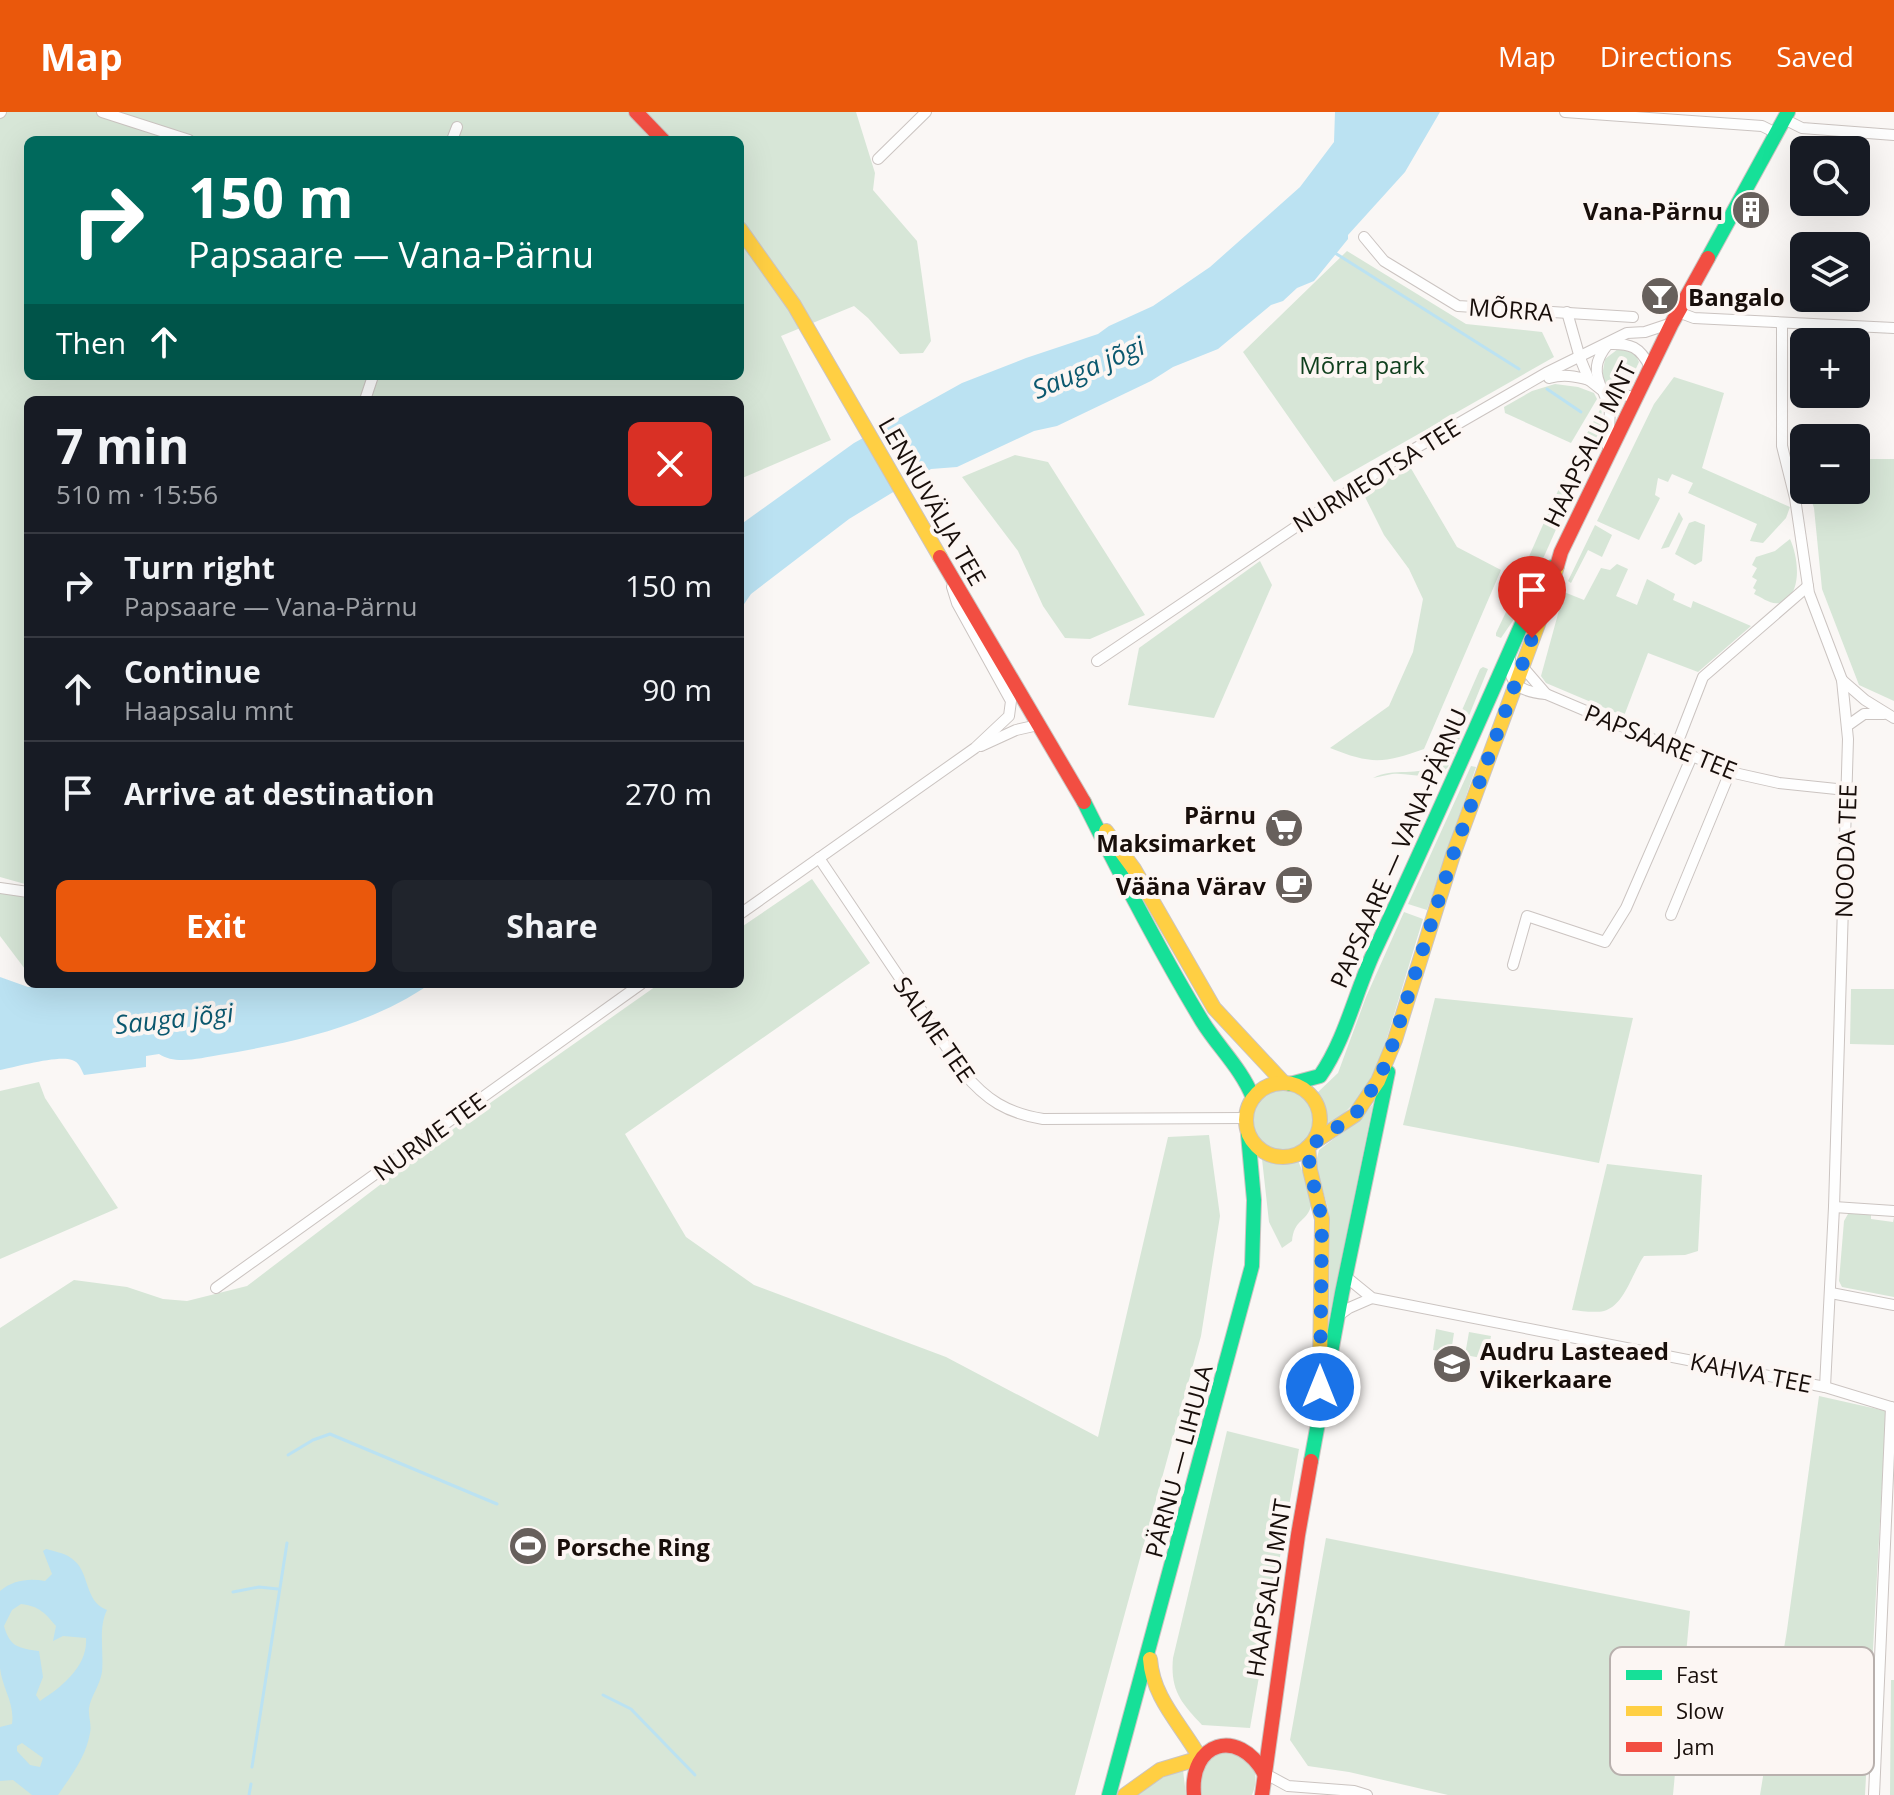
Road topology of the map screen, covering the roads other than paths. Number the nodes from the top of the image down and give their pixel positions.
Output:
1 (102, 112) edge
2 (636, 112) edge
3 (926, 112) edge
4 (1565, 112) edge
5 (1694, 116) edge
6 (1786, 116) edge
7 (457, 127) dead end
8 (1776, 133) junction
9 (1894, 135) edge
10 (177, 136) edge
11 (454, 136) edge
12 (659, 136) edge
13 (878, 159) dead end
14 (744, 235) edge
15 (1364, 237) dead end
16 (1567, 312) junction
17 (1633, 317) dead end
18 (1675, 317) junction
19 (1782, 323) junction
20 (1894, 328) edge
21 (1608, 344) junction
22 (1580, 358) junction
23 (1650, 367) junction
24 (1589, 380) junction
25 (1532, 384) junction
26 (1603, 391) junction
27 (1634, 397) junction
28 (1608, 450) junction
29 (1561, 552) junction
30 (946, 569) junction
31 (1808, 586) junction
32 (1511, 649) junction
33 (1097, 661) dead end
34 (1521, 665) junction
35 (1842, 680) junction
36 (1515, 682) junction
37 (1546, 694) junction
38 (1009, 716) junction
39 (1890, 716) edge
40 (1035, 719) junction
41 (1847, 726) junction
42 (975, 748) junction
43 (1675, 749) junction
44 (1692, 756) junction
45 (1730, 772) junction
46 (1846, 790) junction
47 (1082, 798) junction
48 (819, 858) junction
49 (0, 888) edge
50 (24, 891) edge
51 (744, 911) edge
52 (1671, 915) dead end
53 (1513, 965) dead end
54 (635, 988) edge
55 (1395, 1040) junction
56 (1287, 1083) junction
57 (1253, 1098) junction
58 (1246, 1118) junction
59 (1248, 1134) junction
60 (1310, 1145) junction
61 (1834, 1207) junction
62 (1894, 1211) edge
63 (1345, 1276) junction
64 (216, 1288) dead end
65 (1831, 1293) junction
66 (1372, 1298) junction
67 (1894, 1305) edge
68 (1338, 1316) junction
69 (1825, 1387) junction
70 (1893, 1407) edge
71 (1320, 1411) junction
72 (1151, 1642) junction
73 (1200, 1758) junction
74 (1264, 1773) junction
75 (1109, 1795) edge
76 (1125, 1795) edge
77 (1194, 1795) edge
78 (1262, 1795) edge
79 (1367, 1795) edge
80 (1874, 1795) edge

1 - 10 street
2 - 12 main road
3 - 13 street
4 - 5 street
5 - 8 street
6 - 8 main road, HAAPSALU MNT
6 - 9 street
7 - 11 street
8 - 18 main road, HAAPSALU MNT
14 - 30 main road, LENNUVÄLJA TEE
15 - 16 street, MÕRRA
16 - 17 street, MÕRRA
16 - 22 street
18 - 19 street
18 - 21 street, NURMEOTSA TEE
18 - 23 main road, HAAPSALU MNT
19 - 20 street
19 - 31 street, NOODA TEE
21 - 22 street, NURMEOTSA TEE
21 - 23 street
21 - 26 street
22 - 24 street
22 - 25 street, NURMEOTSA TEE
23 - 27 main road, HAAPSALU MNT
24 - 25 street
24 - 26 street
25 - 33 street, NURMEOTSA TEE
26 - 27 street
26 - 28 street
27 - 28 main road, HAAPSALU MNT
28 - 29 main road, HAAPSALU MNT
29 - 32 main road, PAPSAARE — VANA-PÄRNU
29 - 34 main road, HAAPSALU MNT
30 - 38 street
30 - 40 main road, LENNUVÄLJA TEE
31 - 35 street, NOODA TEE
31 - 43 street
32 - 36 street
32 - 56 main road, PAPSAARE — VANA-PÄRNU
34 - 36 main road, HAAPSALU MNT
34 - 37 street
35 - 39 street
35 - 41 street, NOODA TEE
36 - 37 street, PAPSAARE TEE
36 - 55 main road, HAAPSALU MNT
37 - 43 street, PAPSAARE TEE
38 - 40 street
38 - 42 street
39 - 41 street
40 - 42 street
40 - 47 main road, LENNUVÄLJA TEE
41 - 46 street, NOODA TEE
42 - 48 street
43 - 44 street, PAPSAARE TEE
44 - 45 street, PAPSAARE TEE
44 - 53 street
45 - 46 street, PAPSAARE TEE
45 - 52 street
46 - 61 street, NOODA TEE
47 - 56 main road, LENNUVÄLJA TEE
47 - 57 main road, LENNUVÄLJA TEE
48 - 51 street
48 - 58 street, SALME TEE
49 - 50 street
54 - 64 street, NURME TEE
55 - 60 main road
55 - 63 main road
56 - 57 main road
56 - 60 main road
57 - 58 main road
58 - 59 main road
59 - 60 main road
59 - 72 main road, PÄRNU — LIHULA
60 - 71 main road
61 - 62 street
61 - 65 street, NOODA TEE
63 - 66 street, KAHVA TEE
63 - 68 main road
65 - 67 street
65 - 69 street, NOODA TEE
66 - 68 street
66 - 69 street, KAHVA TEE
68 - 71 main road
69 - 70 street, KAHVA TEE
70 - 80 street
71 - 74 main road, HAAPSALU MNT
72 - 73 main road
72 - 75 main road, PÄRNU — LIHULA
73 - 74 main road
73 - 76 main road
73 - 77 main road
74 - 78 main road
74 - 79 street

